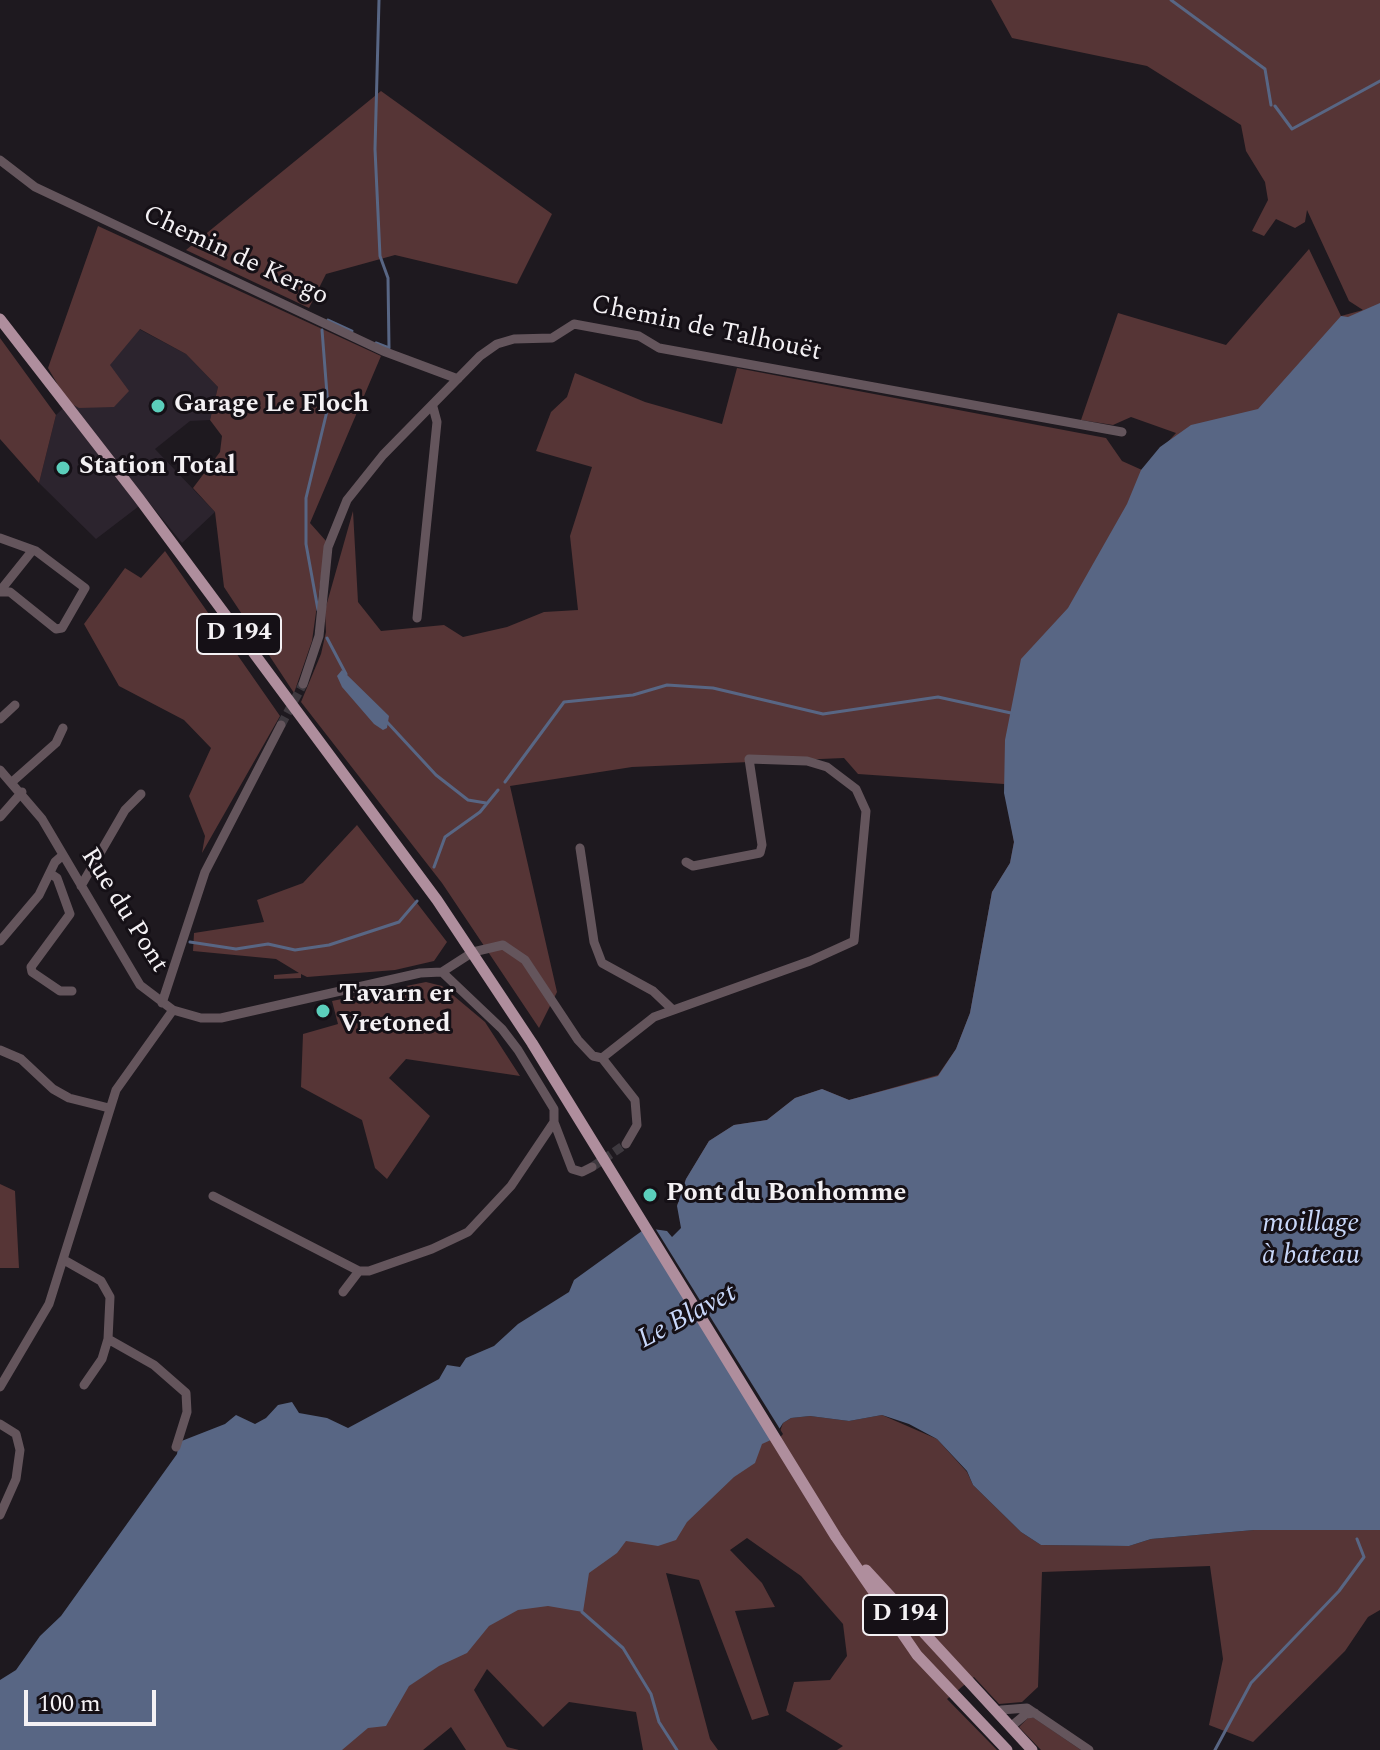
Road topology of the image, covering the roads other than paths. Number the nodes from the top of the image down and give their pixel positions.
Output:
1 (0, 160) edge
2 (0, 319) edge
3 (458, 379) junction
4 (433, 407) junction
5 (1122, 432) dead end
6 (0, 538) edge
7 (32, 551) junction
8 (0, 592) edge
9 (417, 618) dead end
10 (303, 684) tunnel mouth
11 (15, 705) dead end
12 (0, 719) edge
13 (281, 725) tunnel mouth
14 (63, 728) dead end
15 (0, 770) edge
16 (12, 782) junction
17 (22, 792) junction
18 (141, 794) dead end
19 (0, 817) edge
20 (580, 848) dead end
21 (63, 855) junction
22 (686, 862) dead end
23 (51, 874) junction
24 (81, 886) junction
25 (0, 941) edge
26 (473, 952) junction
27 (442, 972) junction
28 (72, 991) dead end
29 (162, 1003) junction
30 (173, 1010) junction
31 (673, 1010) junction
32 (0, 1050) edge
33 (602, 1058) junction
34 (109, 1108) junction
35 (554, 1122) junction
36 (626, 1144) tunnel mouth
37 (592, 1167) dead end
38 (213, 1196) dead end
39 (64, 1260) junction
40 (359, 1271) junction
41 (343, 1292) dead end
42 (108, 1339) junction
43 (84, 1385) dead end
44 (0, 1387) edge
45 (0, 1424) edge
46 (176, 1447) dead end
47 (795, 1467) junction
48 (0, 1515) edge
49 (1001, 1710) dead end
50 (1036, 1713) junction
51 (1014, 1724) dead end
52 (1007, 1750) edge
53 (1032, 1750) edge
54 (1089, 1750) edge

1 - 3 street, Chemin de Kergo
2 - 26 main road, D 194
3 - 4 street, Chemin de Talhouët
3 - 5 street, Chemin de Talhouët
4 - 9 street
4 - 10 street, Chemin de Talhouët
6 - 7 street
7 - 8 street
7 - 8 street
11 - 12 street
13 - 29 street
14 - 16 street
15 - 16 street, Rue du Pont
16 - 17 street, Rue du Pont
17 - 19 street
17 - 21 street, Rue du Pont
18 - 24 street
20 - 31 street
21 - 23 street
21 - 24 street, Rue du Pont
22 - 31 street
23 - 25 street
23 - 28 street
24 - 29 street, Rue du Pont
26 - 27 street, Rue du Pont
26 - 33 street
26 - 47 main road, D 194
27 - 30 street, Rue du Pont
27 - 35 street
29 - 30 street, Rue du Pont
30 - 34 street
31 - 33 street
32 - 34 street
33 - 36 street
34 - 39 street
35 - 37 street
35 - 40 street
38 - 40 street
39 - 42 street
39 - 44 street
40 - 41 street
42 - 43 street
42 - 46 street
45 - 48 street
47 - 52 main road, D 194
47 - 53 main road, D 194
49 - 50 street
50 - 51 street
50 - 54 street

